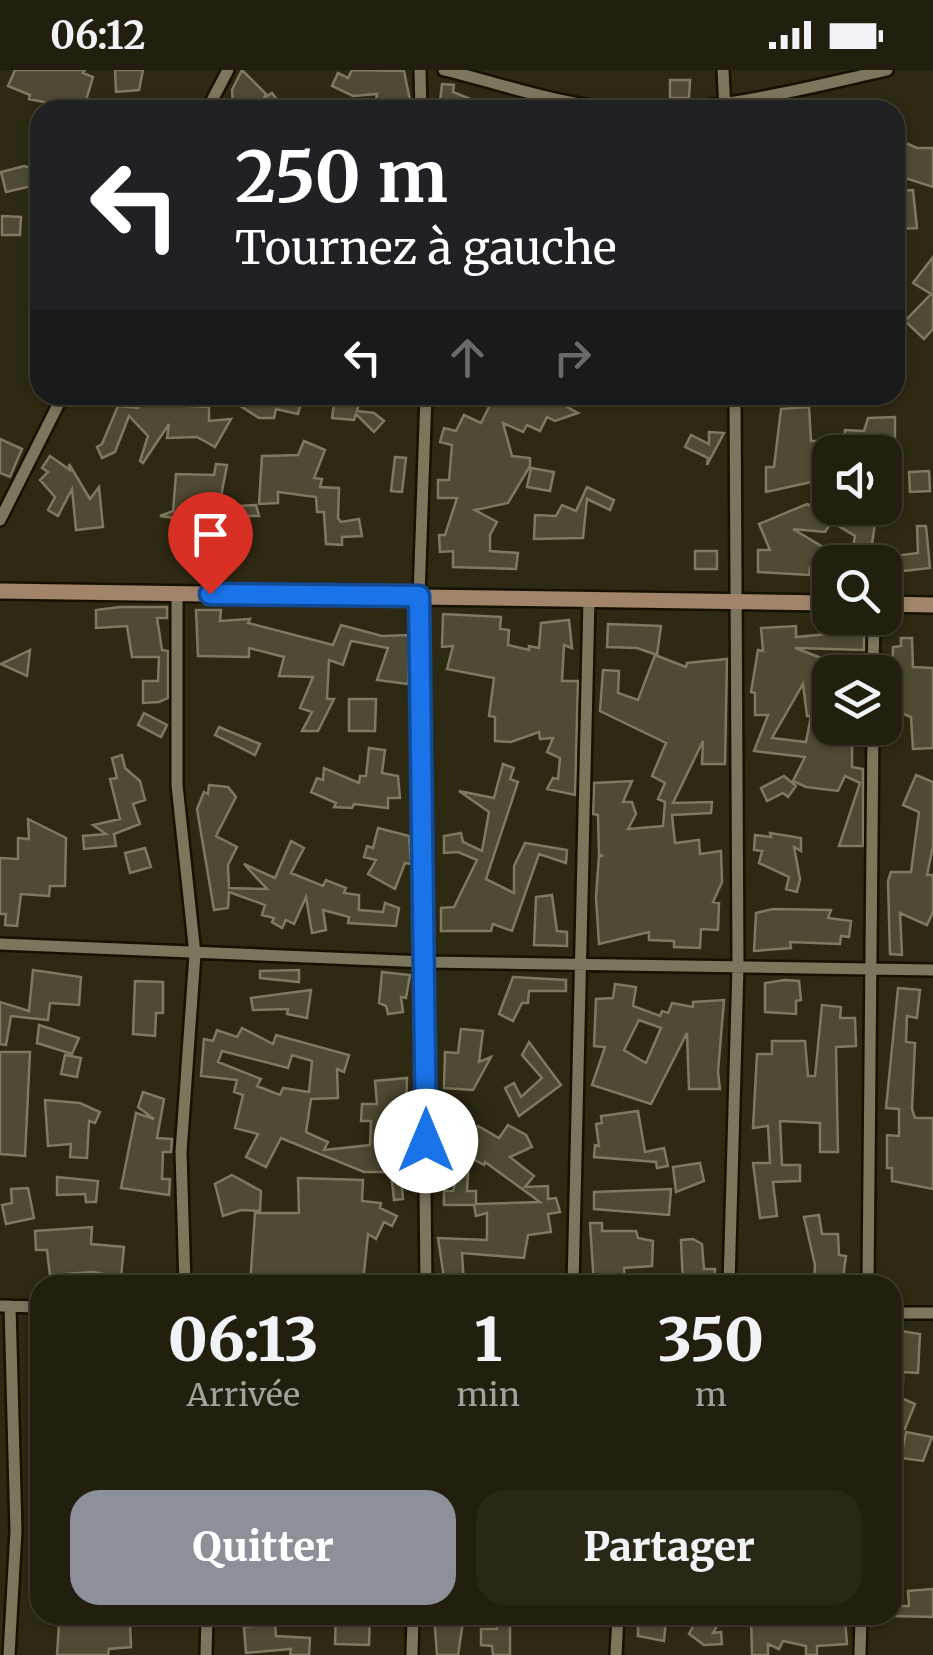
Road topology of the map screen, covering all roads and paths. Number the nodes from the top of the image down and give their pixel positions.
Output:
1 (228, 70) edge
2 (420, 70) edge
3 (444, 70) edge
4 (722, 70) edge
5 (887, 70) edge
6 (213, 100) edge
7 (421, 100) edge
8 (572, 100) edge
9 (724, 100) edge
10 (759, 100) edge
11 (58, 405) edge
12 (426, 405) edge
13 (735, 405) edge
14 (0, 520) edge
15 (0, 591) edge
16 (176, 594) junction
17 (419, 596) junction
18 (589, 600) junction
19 (738, 602) junction
20 (812, 604) edge
21 (902, 604) edge
22 (933, 605) edge
23 (873, 745) edge
24 (0, 944) edge
25 (195, 954) junction
26 (426, 962) junction
27 (582, 963) junction
28 (738, 966) junction
29 (872, 969) junction
30 (933, 970) edge
31 (185, 1275) edge
32 (426, 1275) edge
33 (573, 1275) edge
34 (729, 1275) edge
35 (868, 1275) edge
36 (5, 1306) edge
37 (30, 1307) edge
38 (902, 1313) edge
39 (933, 1313) edge
40 (207, 1625) edge
41 (414, 1625) edge
42 (618, 1625) edge
43 (861, 1625) edge
44 (9, 1655) edge
45 (206, 1655) edge
46 (412, 1655) edge
47 (616, 1655) edge
48 (860, 1655) edge

1 - 6 street
2 - 7 street
3 - 8 street
4 - 9 street
5 - 10 street
11 - 14 street
12 - 17 street
13 - 19 street
15 - 16 street
16 - 17 street
16 - 25 street
17 - 18 street
17 - 26 street
18 - 19 street
18 - 27 street
19 - 20 street
19 - 28 street
21 - 22 street
23 - 29 street
24 - 25 street
25 - 26 street
25 - 31 street
26 - 27 street
26 - 32 street
27 - 28 street
27 - 33 street
28 - 29 street
28 - 34 street
29 - 30 street
29 - 35 street
36 - 37 street
36 - 44 street
38 - 39 street
40 - 45 street
41 - 46 street
42 - 47 street
43 - 48 street

